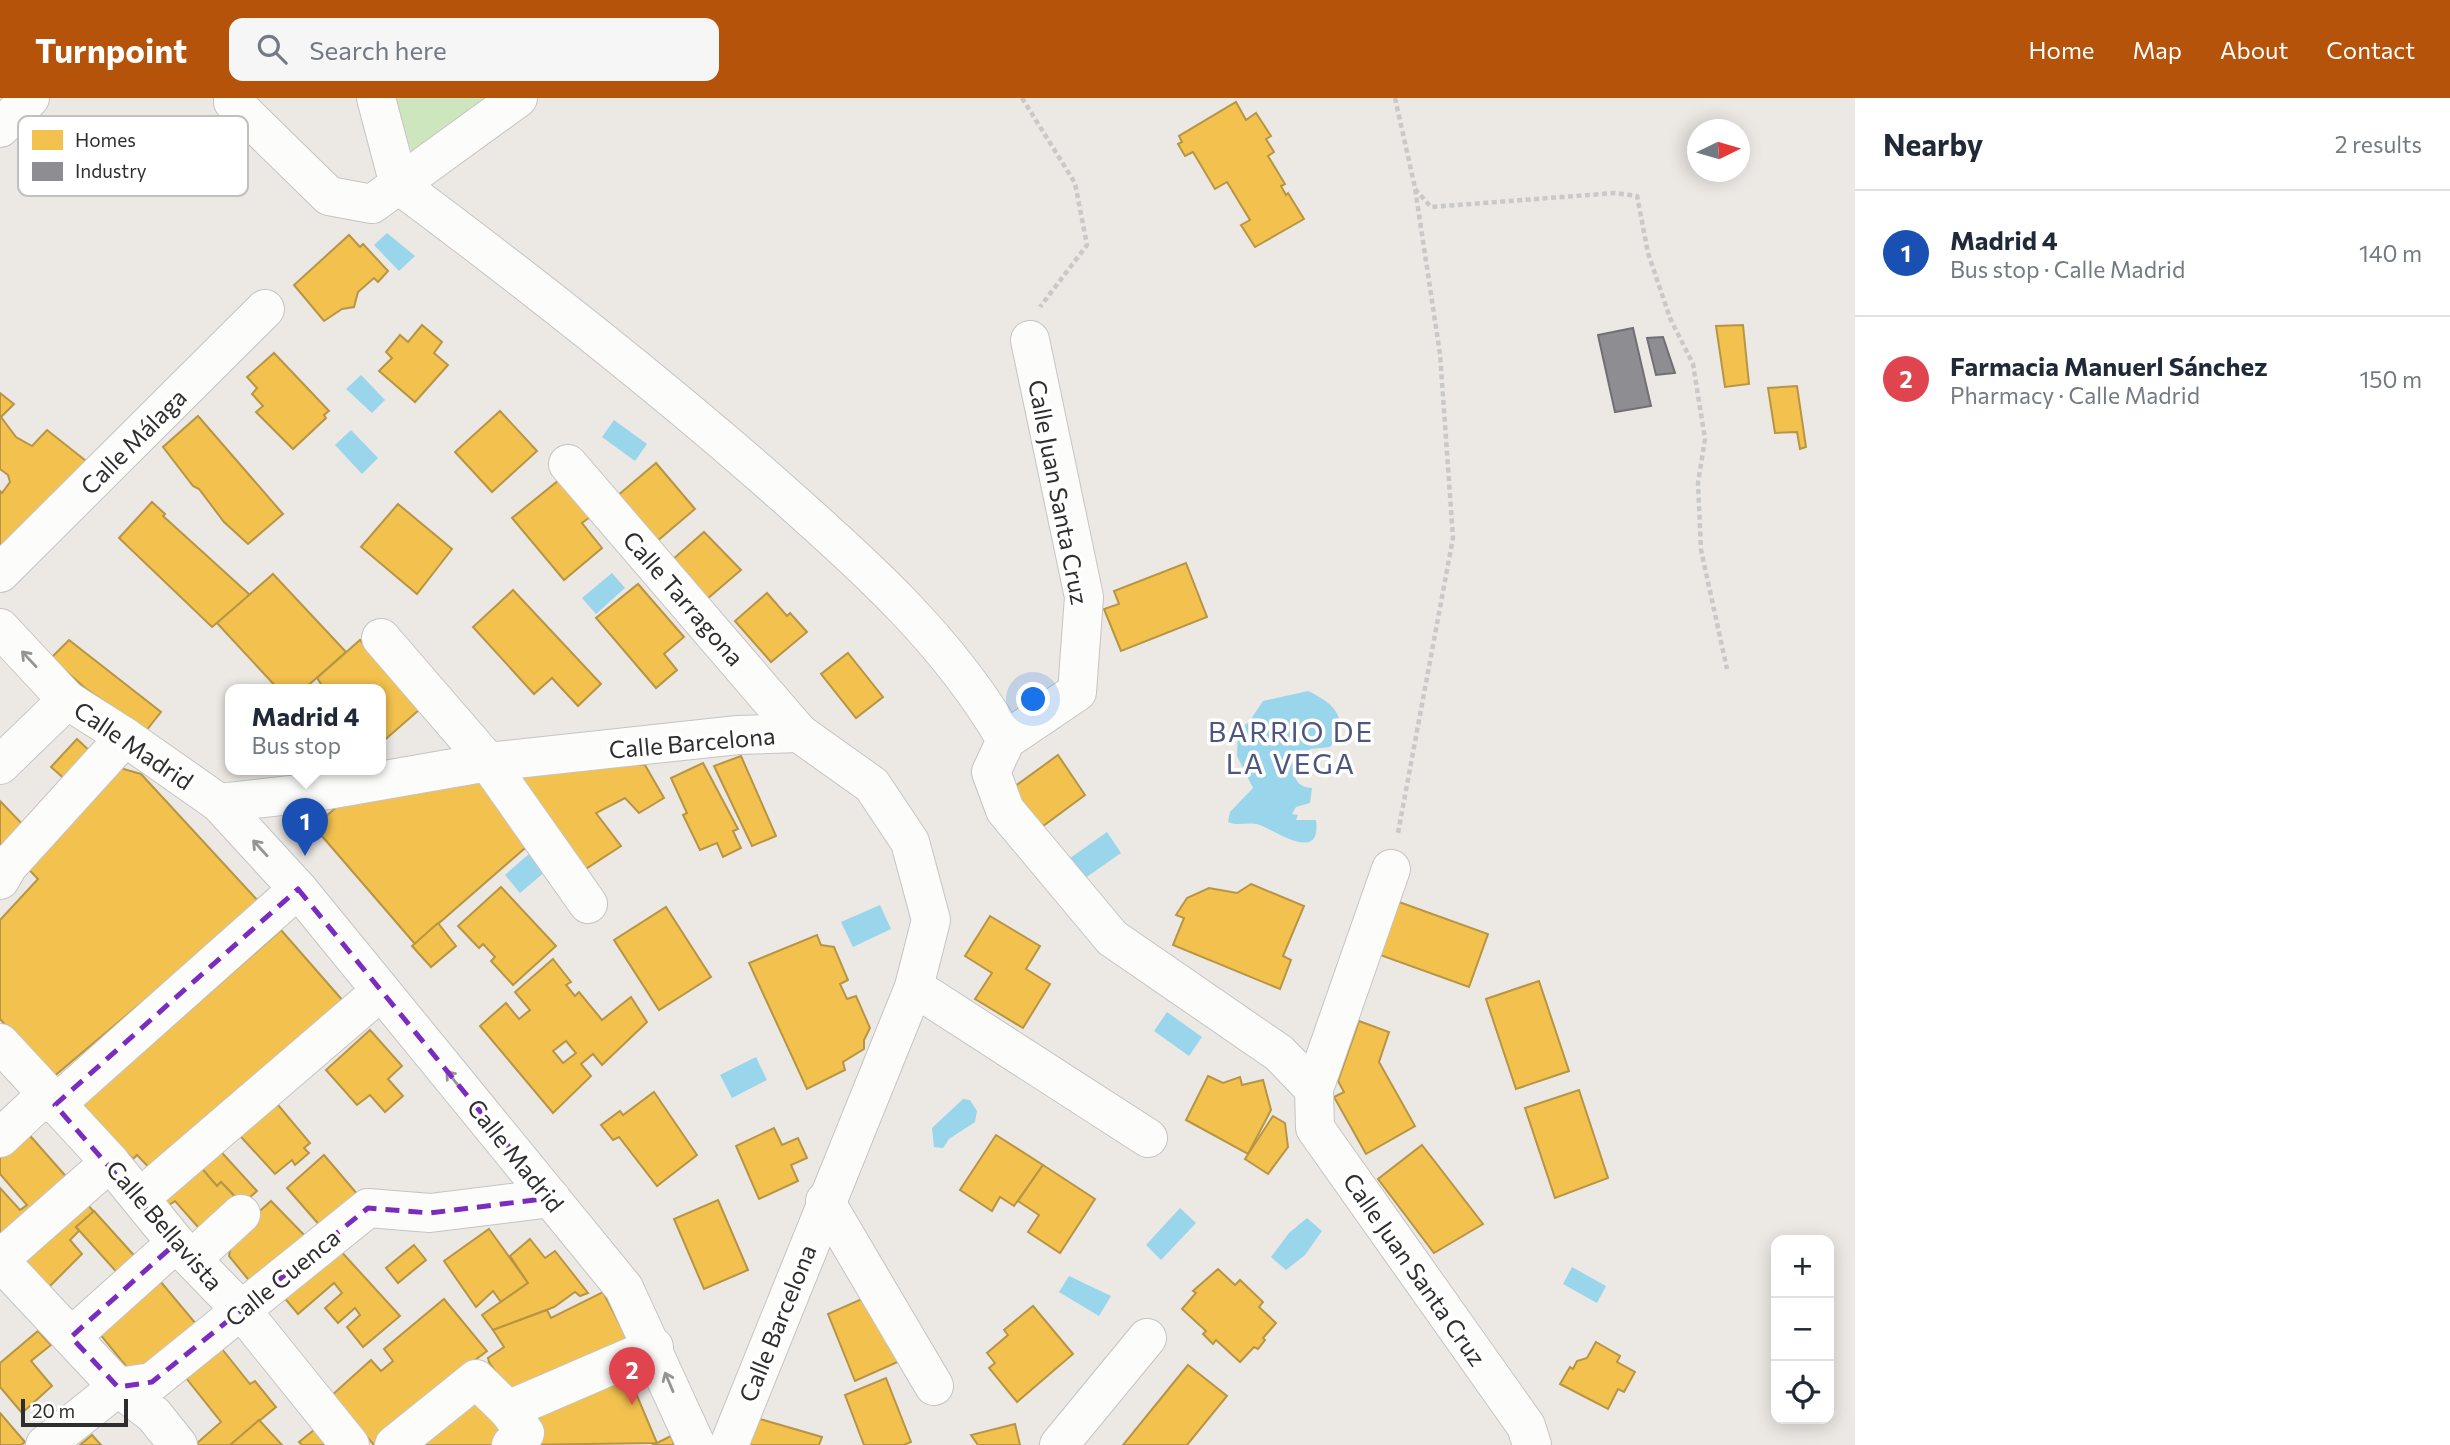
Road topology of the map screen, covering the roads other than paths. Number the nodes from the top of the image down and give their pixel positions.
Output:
1 (30, 98) edge
2 (233, 98) edge
3 (376, 98) edge
4 (518, 98) edge
5 (247, 116) edge
6 (248, 117) edge
7 (0, 128) edge
8 (399, 185) junction
9 (265, 309) dead end
10 (1030, 340) road end
11 (568, 464) dead end
12 (0, 573) edge
13 (0, 628) edge
14 (381, 639) dead end
15 (67, 700) junction
16 (799, 733) junction
17 (125, 737) junction
18 (1006, 740) junction
19 (488, 762) junction
20 (0, 765) edge
21 (219, 803) junction
22 (1391, 869) road end
23 (0, 880) edge
24 (298, 889) junction
25 (588, 904) dead end
26 (914, 987) junction
27 (381, 991) junction
28 (0, 1043) edge
29 (1314, 1089) junction
30 (50, 1100) junction
31 (0, 1138) edge
32 (1148, 1138) dead end
33 (110, 1161) junction
34 (140, 1198) junction
35 (551, 1198) junction
36 (825, 1201) junction
37 (241, 1214) dead end
38 (184, 1251) junction
39 (0, 1260) edge
40 (242, 1311) junction
41 (71, 1337) junction
42 (1147, 1338) dead end
43 (654, 1347) junction
44 (934, 1385) dead end
45 (118, 1387) junction
46 (510, 1428) edge
47 (45, 1445) edge
48 (178, 1445) edge
49 (350, 1445) edge
50 (394, 1445) edge
51 (696, 1445) edge
52 (729, 1445) edge
53 (1059, 1445) edge
54 (1532, 1445) edge

1 - 7 street
2 - 5 street
3 - 8 street
4 - 8 street
6 - 8 street
8 - 18 street
9 - 12 street, Calle Málaga
10 - 18 street, Calle Juan Santa Cruz
11 - 16 street, Calle Tarragona
15 -> 13 street, Calle Madrid
14 - 19 street
15 - 17 street, Calle Madrid
15 - 20 street
16 - 19 street, Calle Barcelona
16 - 26 street, Calle Barcelona
17 - 21 street, Calle Madrid
17 - 23 street
18 - 29 street
19 - 21 street, Calle Barcelona
19 - 25 street
24 -> 21 street, Calle Madrid
22 - 29 street, Calle Juan Santa Cruz
24 - 27 street, Calle Madrid
24 - 30 street
26 - 32 street
26 - 36 street, Calle Barcelona
27 - 34 street
35 -> 27 street, Calle Madrid
28 - 30 street, Calle Bellavista
29 - 54 street, Calle Juan Santa Cruz
30 - 31 street
30 - 33 street, Calle Bellavista
33 - 34 street, Calle Bellavista
33 - 39 street
34 - 38 street, Calle Bellavista
35 - 40 street, Calle Cuenca
35 - 43 street, Calle Madrid
36 - 44 street, Calle Barcelona
36 - 52 street, Calle Barcelona
37 - 38 street
38 - 40 street, Calle Bellavista
38 - 41 street
39 - 41 street
40 - 45 street, Calle Cuenca
40 - 49 street, Calle Bellavista
41 - 45 street
42 - 53 street
43 - 46 street
51 -> 43 street, Calle Madrid
45 - 47 street, Calle Cuenca
45 - 48 street
46 - 50 street

